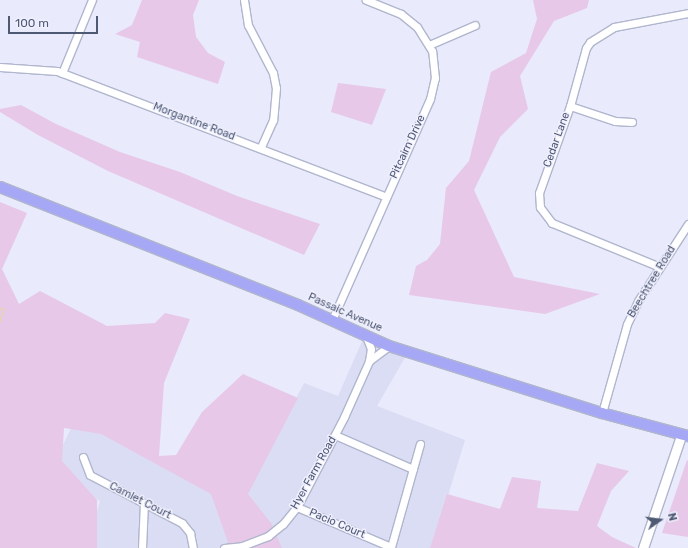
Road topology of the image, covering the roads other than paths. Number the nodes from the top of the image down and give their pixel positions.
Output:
1 (92, 0) edge
2 (244, 0) edge
3 (366, 0) edge
4 (688, 13) edge
5 (475, 25) dead end
6 (429, 45) junction
7 (0, 67) edge
8 (62, 73) junction
9 (570, 106) junction
10 (632, 122) dead end
11 (261, 147) junction
12 (0, 187) edge
13 (385, 196) junction
14 (688, 224) edge
15 (660, 267) junction
16 (332, 320) junction
17 (366, 335) junction
18 (389, 346) junction
19 (369, 361) junction
20 (602, 412) junction
21 (335, 435) junction
22 (685, 436) edge
23 (420, 444) dead end
24 (83, 457) dead end
25 (413, 469) junction
26 (144, 504) junction
27 (298, 506) junction
28 (142, 548) edge
29 (194, 548) edge
30 (224, 548) edge
31 (643, 548) edge

1 - 8 street
2 - 11 street
3 - 6 street, Pitcairn Drive
4 - 9 street, Cedar Lane
5 - 6 street
6 - 13 street, Pitcairn Drive
7 - 8 street, Morgantine Road
8 - 11 street, Morgantine Road
9 - 10 street
9 - 15 street, Cedar Lane
11 - 13 street, Morgantine Road
12 - 16 main road, Passaic Avenue
13 - 16 street, Pitcairn Drive
14 - 15 street, Beechtree Road
15 - 20 street, Beechtree Road
16 - 17 main road, Passaic Avenue
17 - 18 main road, Passaic Avenue
17 - 19 street, Hyer Farm Road
18 - 19 street, Hyer Farm Road
18 - 20 main road, Passaic Avenue
19 - 21 street, Hyer Farm Road
20 - 22 main road, Passaic Avenue
21 - 25 street
21 - 27 street, Hyer Farm Road
22 - 31 street
23 - 25 street, Pacio Court
24 - 26 street, Camlet Court
25 - 27 street, Pacio Court
26 - 28 street
26 - 29 street, Camlet Court
27 - 30 street, Hyer Farm Road

